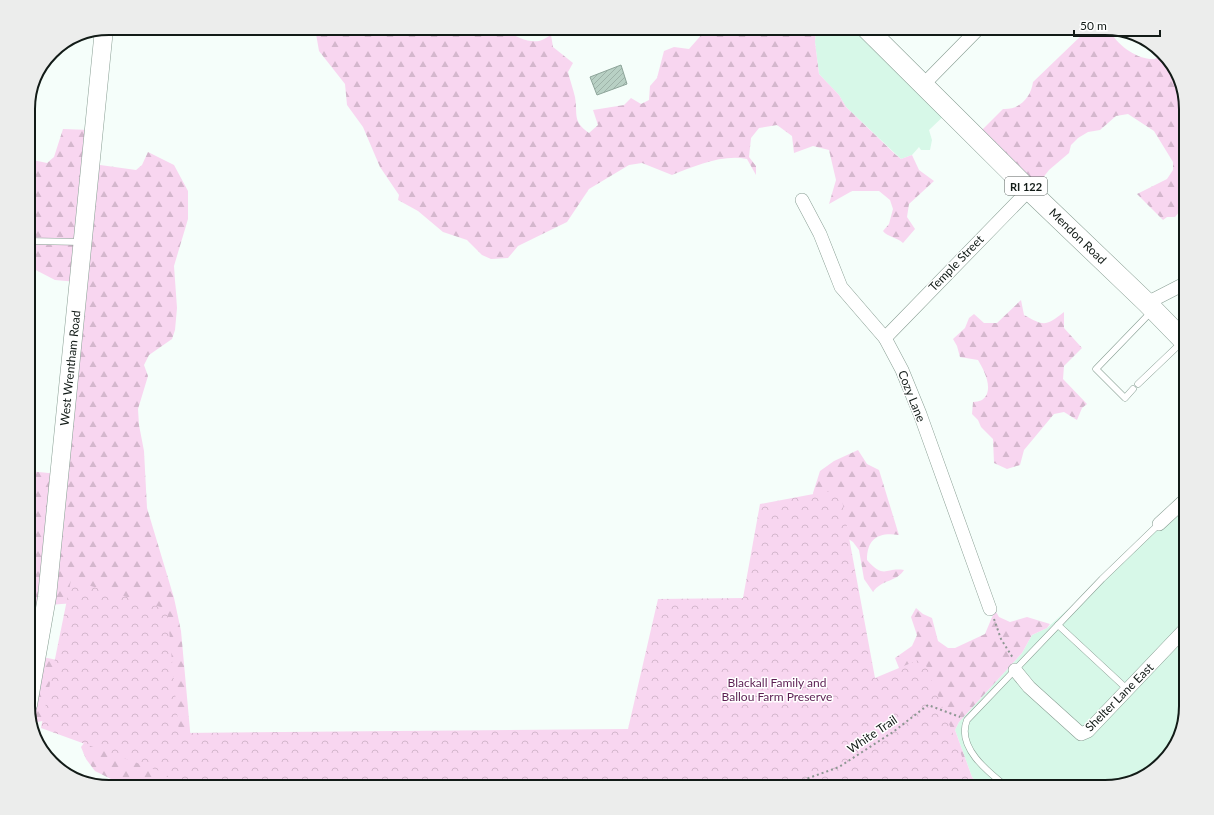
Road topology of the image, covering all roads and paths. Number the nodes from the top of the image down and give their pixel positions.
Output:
1 (103, 35) edge
2 (873, 35) edge
3 (972, 35) edge
4 (924, 84) junction
5 (1029, 190) junction
6 (802, 200) dead end
7 (35, 241) edge
8 (83, 242) junction
9 (1179, 287) edge
10 (1150, 306) junction
11 (1179, 336) edge
12 (885, 338) junction
13 (1179, 347) edge
14 (1138, 384) dead end
15 (1133, 390) dead end
16 (1179, 505) edge
17 (1159, 524) joint
18 (990, 609) joint
19 (1058, 625) junction
20 (1179, 635) edge
21 (35, 665) edge
22 (1017, 668) junction
23 (1127, 689) junction
24 (967, 720) junction
25 (803, 780) edge
26 (999, 780) edge

1 - 8 street, West Wrentham Road
2 - 4 main road, Mendon Road / RI 122
3 - 4 street
4 - 5 main road, Mendon Road / RI 122
5 - 10 main road, Mendon Road / RI 122
5 - 12 street, Temple Street
6 - 12 street, Cozy Lane
7 - 8 lane
8 - 21 street, West Wrentham Road
9 - 10 street
10 - 11 main road, Mendon Road / RI 122
10 - 15 lane
12 - 18 street, Cozy Lane
13 - 14 lane
16 - 17 street
17 - 19 lane
18 - 22 path
19 - 22 lane
19 - 23 lane
20 - 23 street, Shelter Lane East
22 - 23 street, Shelter Lane East
22 - 24 lane
24 - 25 path, White Trail
24 - 26 lane

